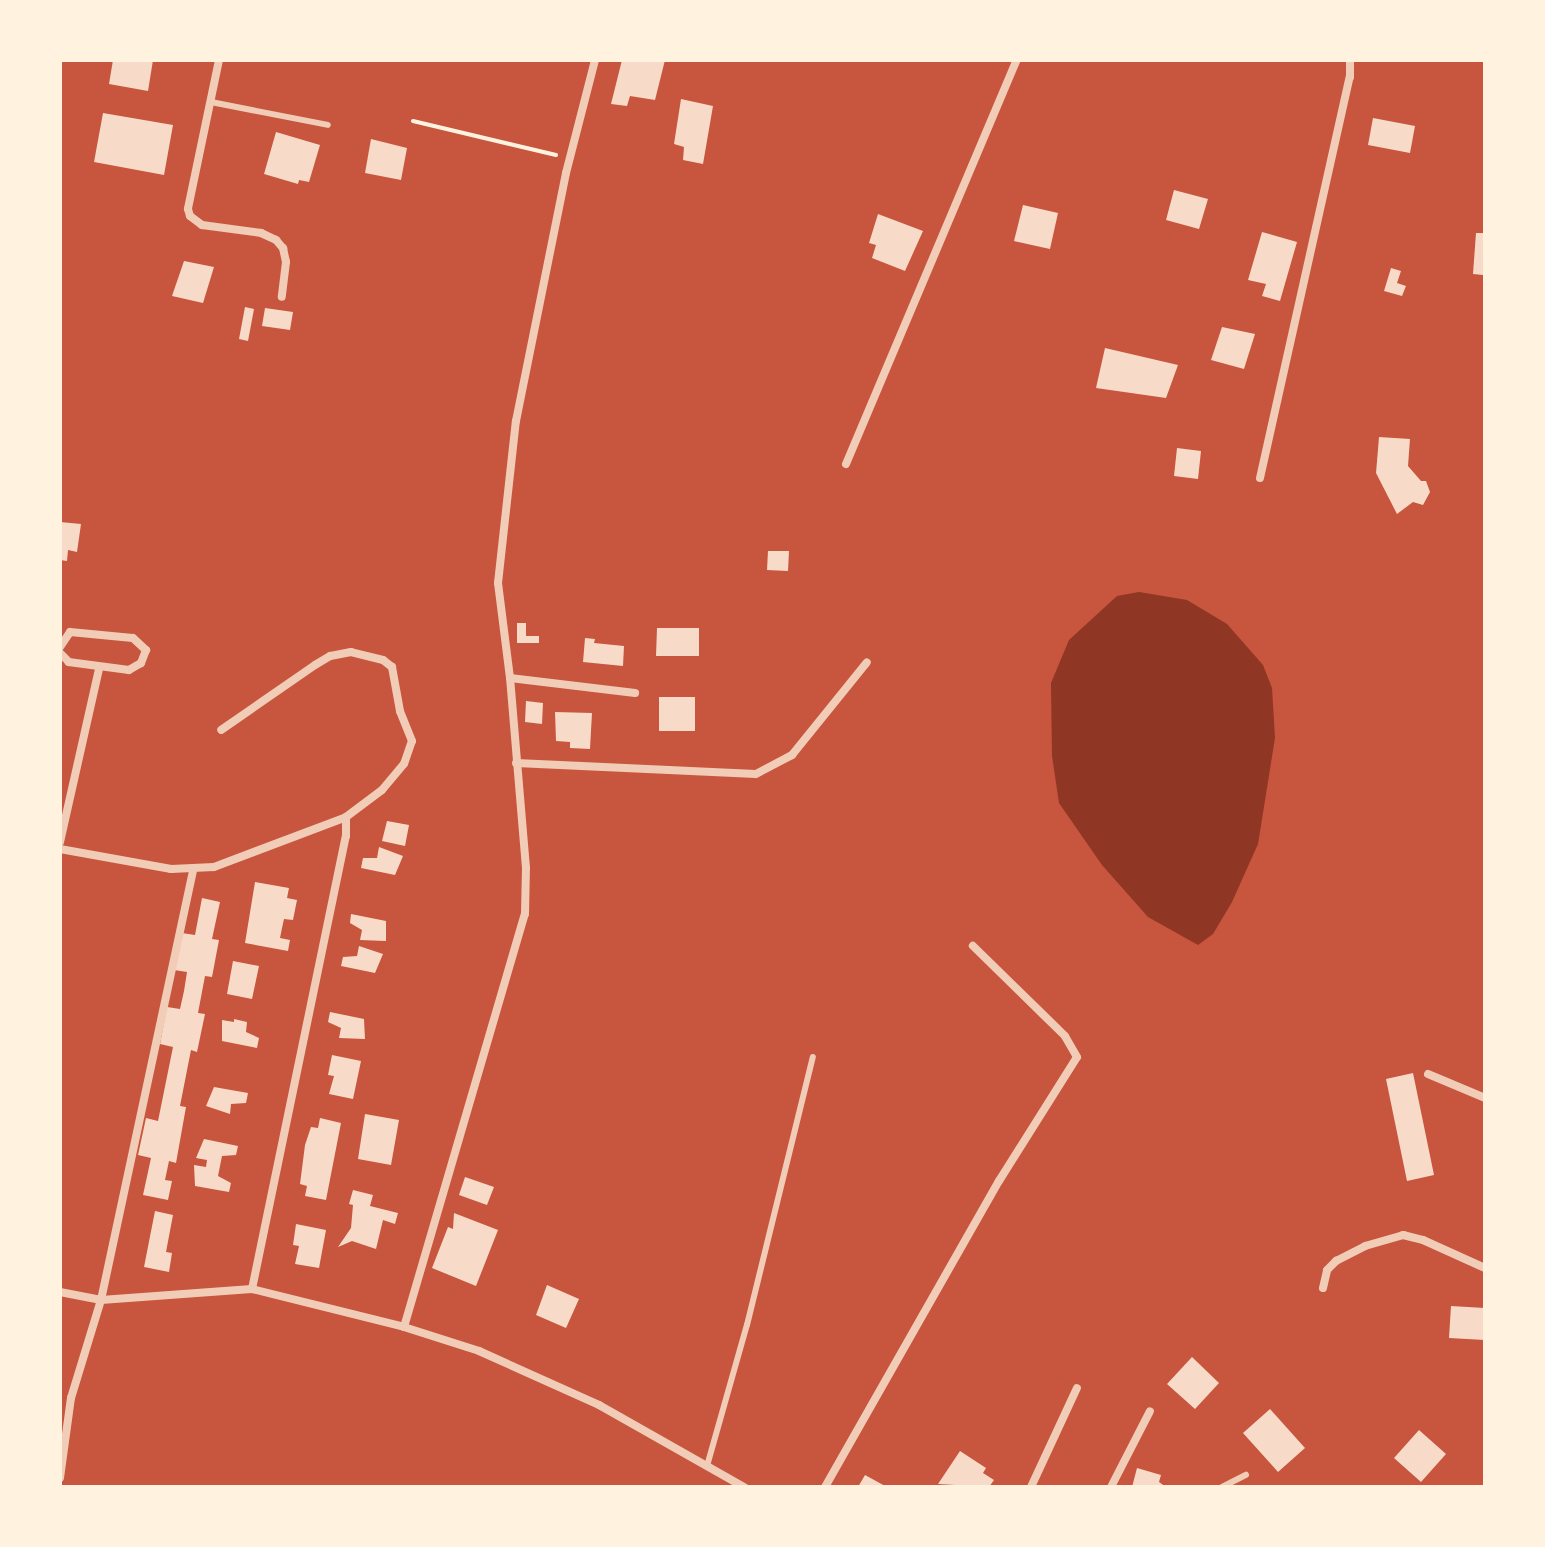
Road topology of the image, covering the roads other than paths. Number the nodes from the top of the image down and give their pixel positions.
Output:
1 (219, 60) edge
2 (595, 60) edge
3 (1017, 60) edge
4 (1350, 60) edge
5 (211, 102) junction
6 (328, 125) dead end
7 (282, 297) dead end
8 (846, 464) dead end
9 (1260, 478) dead end
10 (60, 650) edge
11 (867, 662) dead end
12 (99, 669) junction
13 (510, 678) junction
14 (635, 693) dead end
15 (221, 730) dead end
16 (516, 763) junction
17 (346, 817) junction
18 (60, 842) edge
19 (60, 849) edge
20 (193, 870) junction
21 (973, 946) dead end
22 (813, 1057) dead end
23 (1428, 1074) dead end
24 (1485, 1098) edge
25 (1485, 1268) edge
26 (1323, 1288) dead end
27 (252, 1289) junction
28 (60, 1292) edge
29 (101, 1300) junction
30 (404, 1327) junction
31 (1077, 1388) dead end
32 (1150, 1411) dead end
33 (707, 1466) junction
34 (1246, 1475) dead end
35 (60, 1478) edge
36 (726, 1483) edge
37 (744, 1487) edge
38 (825, 1487) edge
39 (1031, 1487) edge
40 (1111, 1487) edge
41 (1222, 1487) edge

1 - 5 street
2 - 13 street
3 - 8 street
4 - 9 street
5 - 6 lane
5 - 7 street
10 - 12 street
10 - 12 street
11 - 16 street
12 - 18 street
13 - 14 street
13 - 16 street
15 - 17 street
16 - 30 street
17 - 20 street
17 - 27 street
19 - 20 street
20 - 29 street
21 - 38 street
22 - 33 lane
23 - 24 street
25 - 26 street
27 - 29 street
27 - 30 street
28 - 29 street
29 - 35 street
30 - 33 street
31 - 39 street
32 - 40 street
33 - 36 street
34 - 41 lane
36 - 37 street

